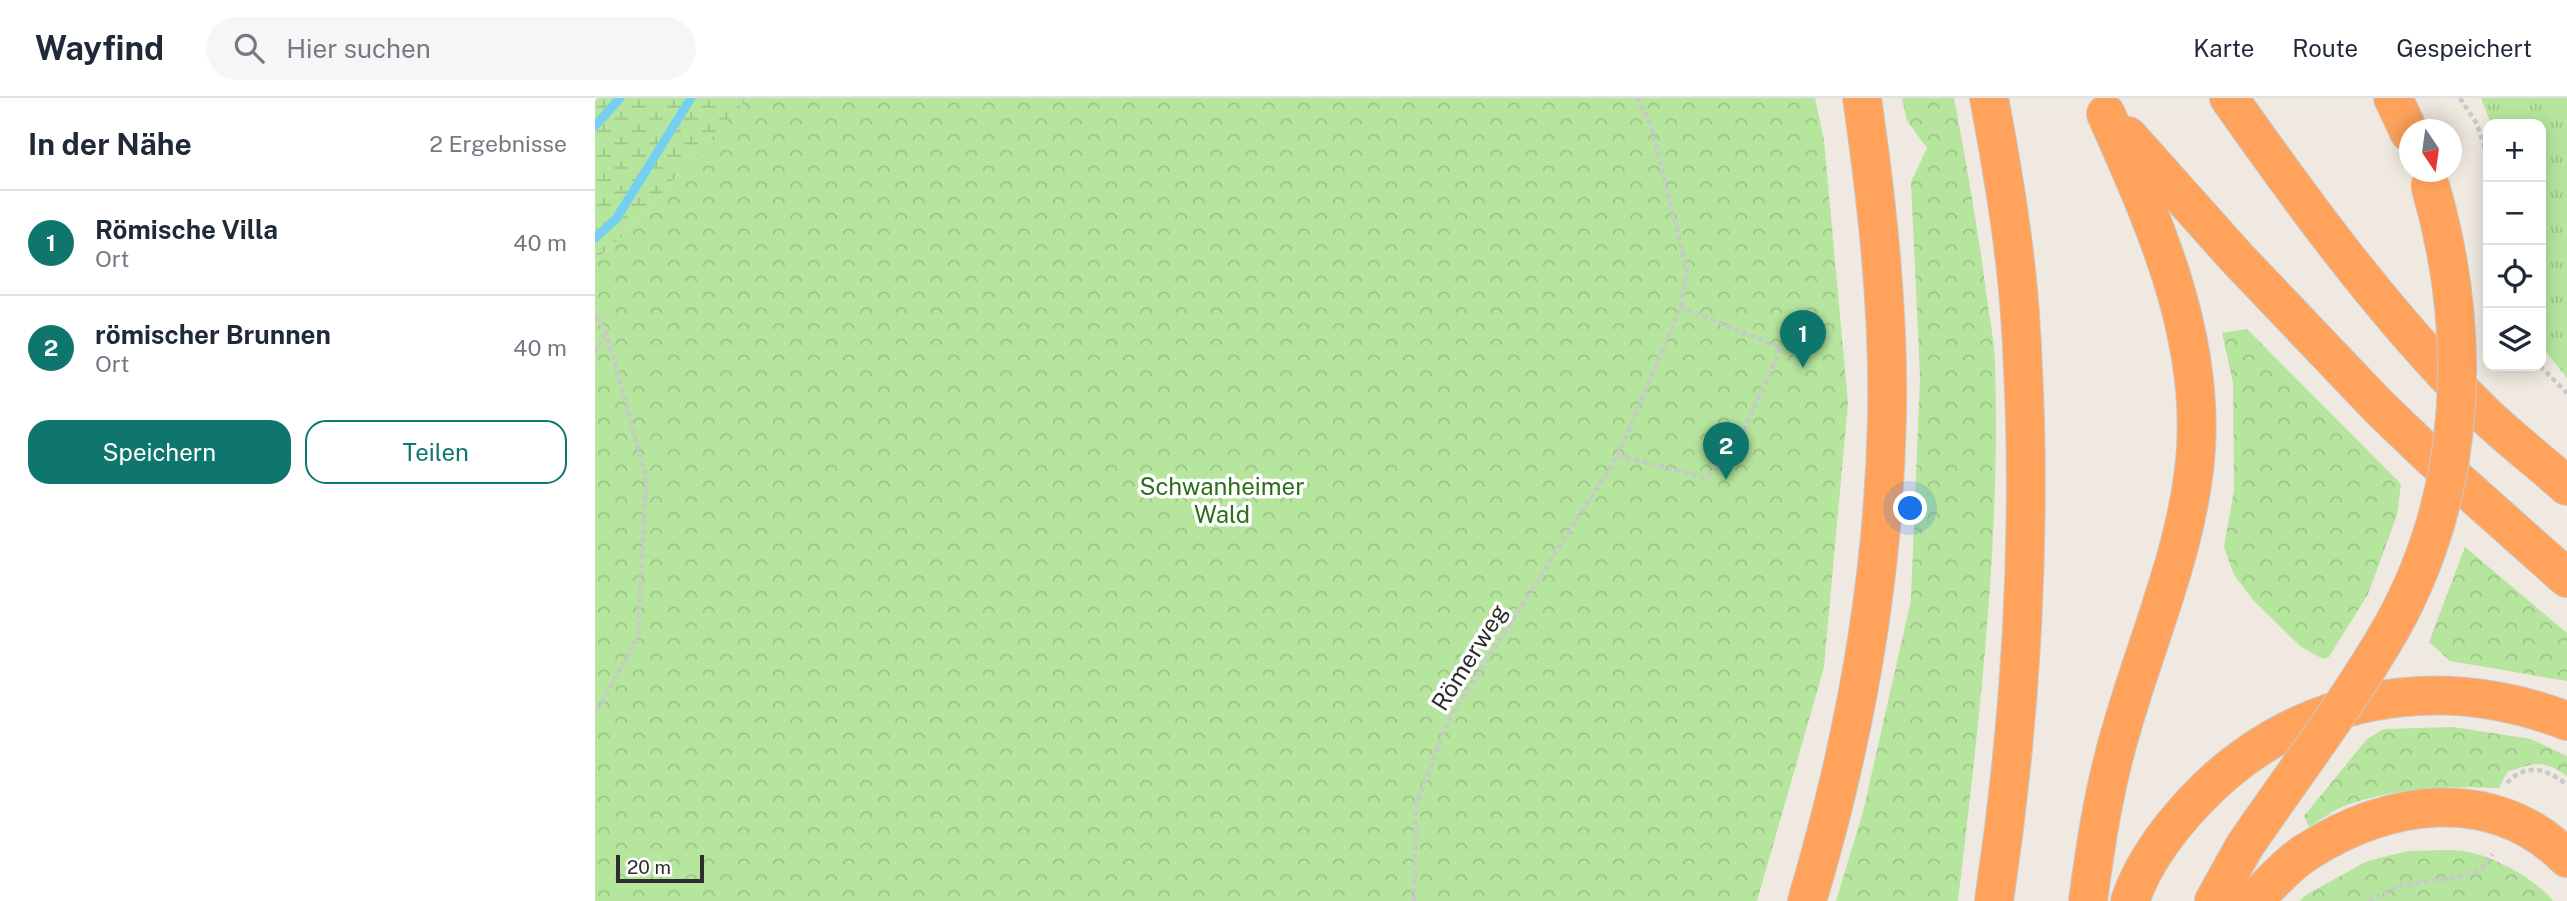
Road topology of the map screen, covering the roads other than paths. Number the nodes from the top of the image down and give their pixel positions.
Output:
1 (1862, 98) edge
2 (1989, 98) edge
3 (2229, 98) edge
4 (2393, 98) edge
5 (2100, 106) edge
6 (2404, 119) edge
7 (2429, 182) edge
8 (2567, 486) edge
9 (2567, 578) edge
10 (2567, 721) edge
11 (2567, 858) edge
12 (1807, 901) edge
13 (1994, 901) edge
14 (2088, 901) edge
15 (2130, 901) edge
16 (2214, 901) edge
17 (2253, 901) edge

1 - 12 highway
2 - 13 highway
3 - 8 highway
4 - 6 highway
5 - 9 highway
5 - 14 highway
7 - 16 highway, bridge
10 - 15 highway
11 - 17 highway

